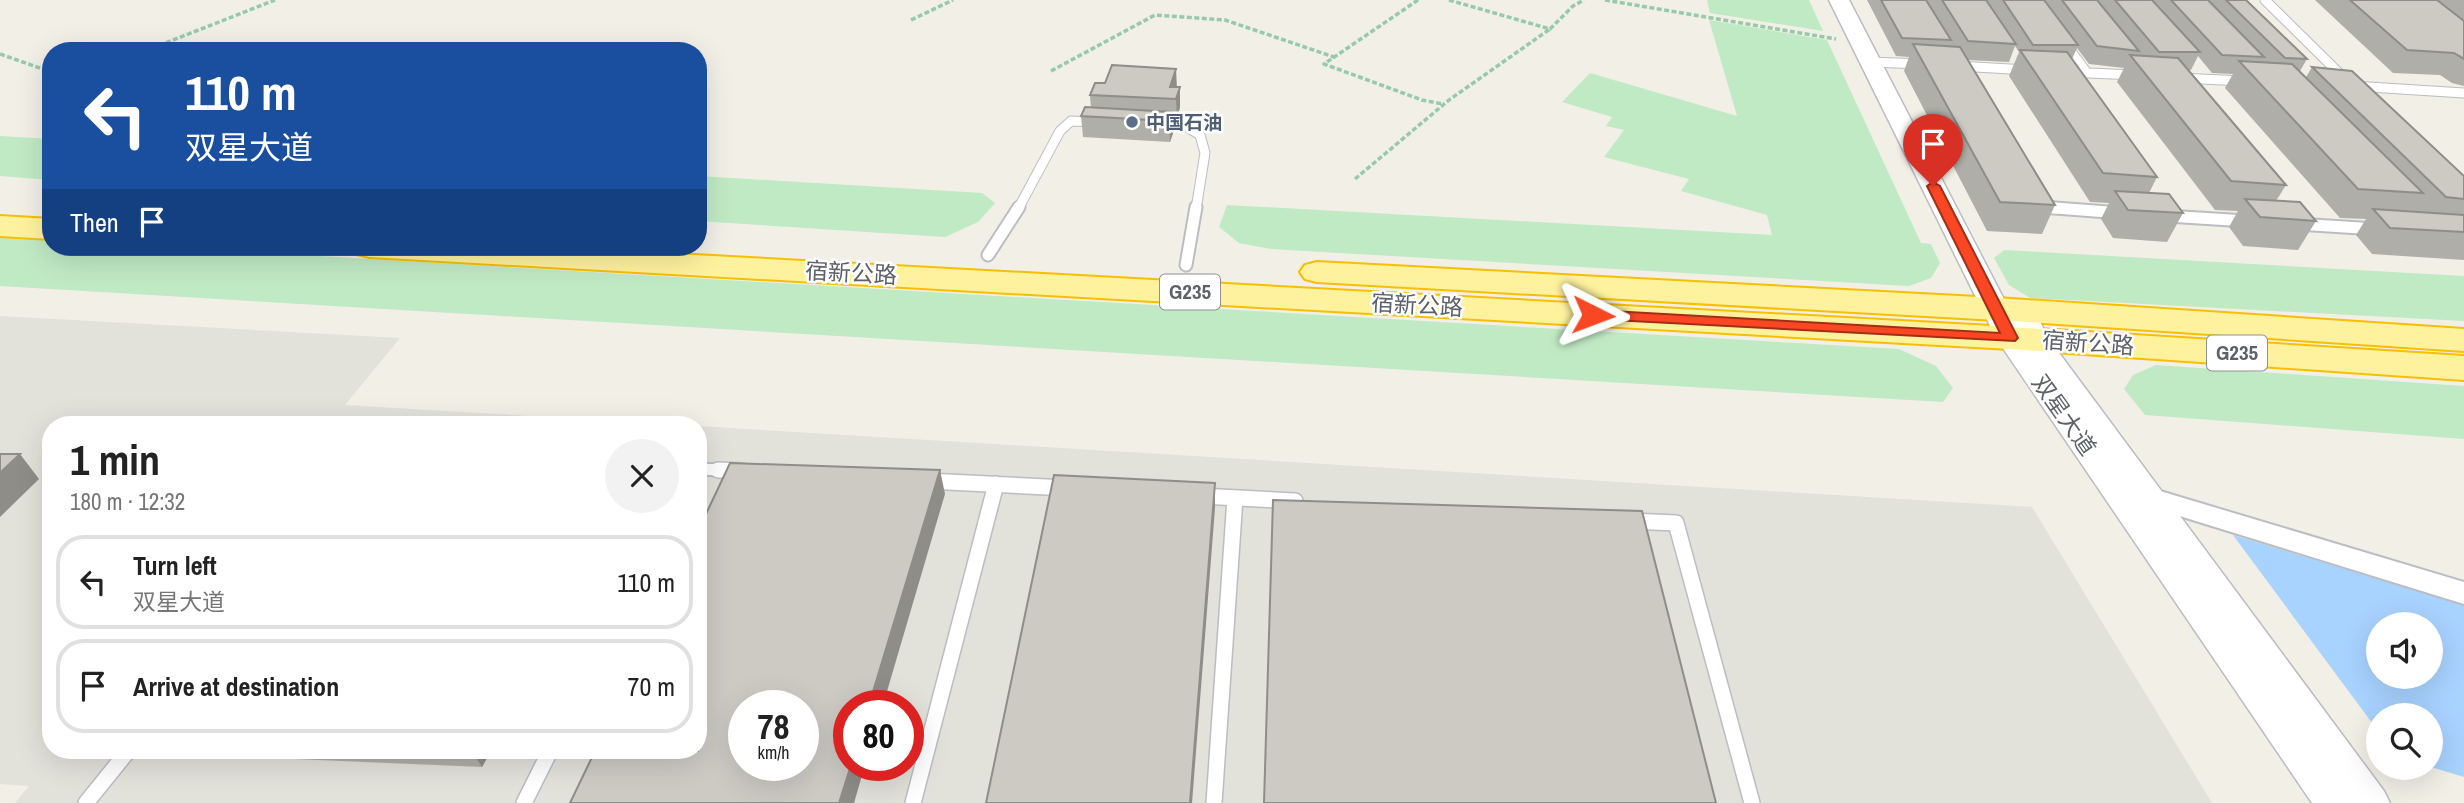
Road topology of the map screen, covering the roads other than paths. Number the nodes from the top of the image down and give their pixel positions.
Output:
1 (1839, 0) edge
2 (2265, 0) edge
3 (2056, 31) edge
4 (1866, 52) junction
5 (1951, 55) edge
6 (2014, 58) edge
7 (1932, 65) edge
8 (2137, 65) edge
9 (1945, 66) edge
10 (1957, 66) junction
11 (2199, 69) edge
12 (2022, 70) junction
13 (2035, 70) edge
14 (2049, 71) edge
15 (2062, 72) junction
16 (2087, 73) junction
17 (1964, 78) edge
18 (2208, 79) junction
19 (2259, 82) edge
20 (2070, 83) edge
21 (2340, 86) edge
22 (2353, 86) junction
23 (2180, 88) edge
24 (2464, 93) edge
25 (2362, 96) edge
26 (1110, 123) edge
27 (1148, 125) edge
28 (2036, 196) edge
29 (0, 201) edge
30 (42, 203) edge
31 (2157, 204) edge
32 (2138, 214) edge
33 (2151, 215) edge
34 (2165, 215) junction
35 (2284, 218) edge
36 (2256, 221) edge
37 (0, 226) edge
38 (42, 228) edge
39 (2386, 229) edge
40 (707, 239) edge
41 (988, 255) junction
42 (562, 256) edge
43 (1185, 265) junction
44 (2016, 324) junction
45 (2464, 340) edge
46 (2464, 368) edge
47 (707, 470) edge
48 (752, 472) edge
49 (915, 480) edge
50 (996, 484) junction
51 (2113, 486) junction
52 (1076, 489) edge
53 (1182, 495) edge
54 (2149, 497) junction
55 (1235, 498) junction
56 (1304, 502) edge
57 (1621, 520) edge
58 (2464, 593) edge
59 (122, 759) edge
60 (546, 759) edge
61 (86, 803) edge
62 (523, 803) edge
63 (913, 803) edge
64 (1214, 803) edge
65 (1752, 803) edge
66 (2334, 803) edge
67 (2371, 803) edge

1 - 4 street, 双星大道
2 - 22 lane
3 - 16 lane
4 - 7 lane
4 - 44 street, 双星大道
5 - 10 lane
6 - 12 lane
8 - 16 lane
9 - 10 lane
10 - 12 lane
10 - 17 lane
11 - 18 lane
12 - 13 lane
14 - 15 lane
15 - 16 lane
15 - 20 lane
18 - 19 lane
18 - 23 lane
21 - 22 lane
22 - 24 lane
22 - 25 lane
26 - 41 lane
27 - 43 lane
28 - 32 lane
29 - 30 highway
31 - 34 lane
33 - 34 lane
34 - 36 lane
35 - 39 lane
37 - 38 highway
40 - 41 highway, 宿新公路 / G235
41 - 43 highway, 宿新公路 / G235
42 - 44 highway, 宿新公路 / G235
43 - 44 highway, 宿新公路 / G235
44 - 45 highway, 宿新公路 / G235
44 - 46 highway, 宿新公路 / G235
44 - 51 street, 双星大道
44 - 54 street, 双星大道
47 - 48 lane
49 - 50 lane
50 - 52 lane
50 - 63 lane
51 - 54 street
51 - 66 street, 双星大道
53 - 55 lane
54 - 58 street
54 - 67 street, 双星大道
55 - 56 lane
55 - 64 lane
57 - 65 lane
59 - 61 lane
60 - 62 lane

